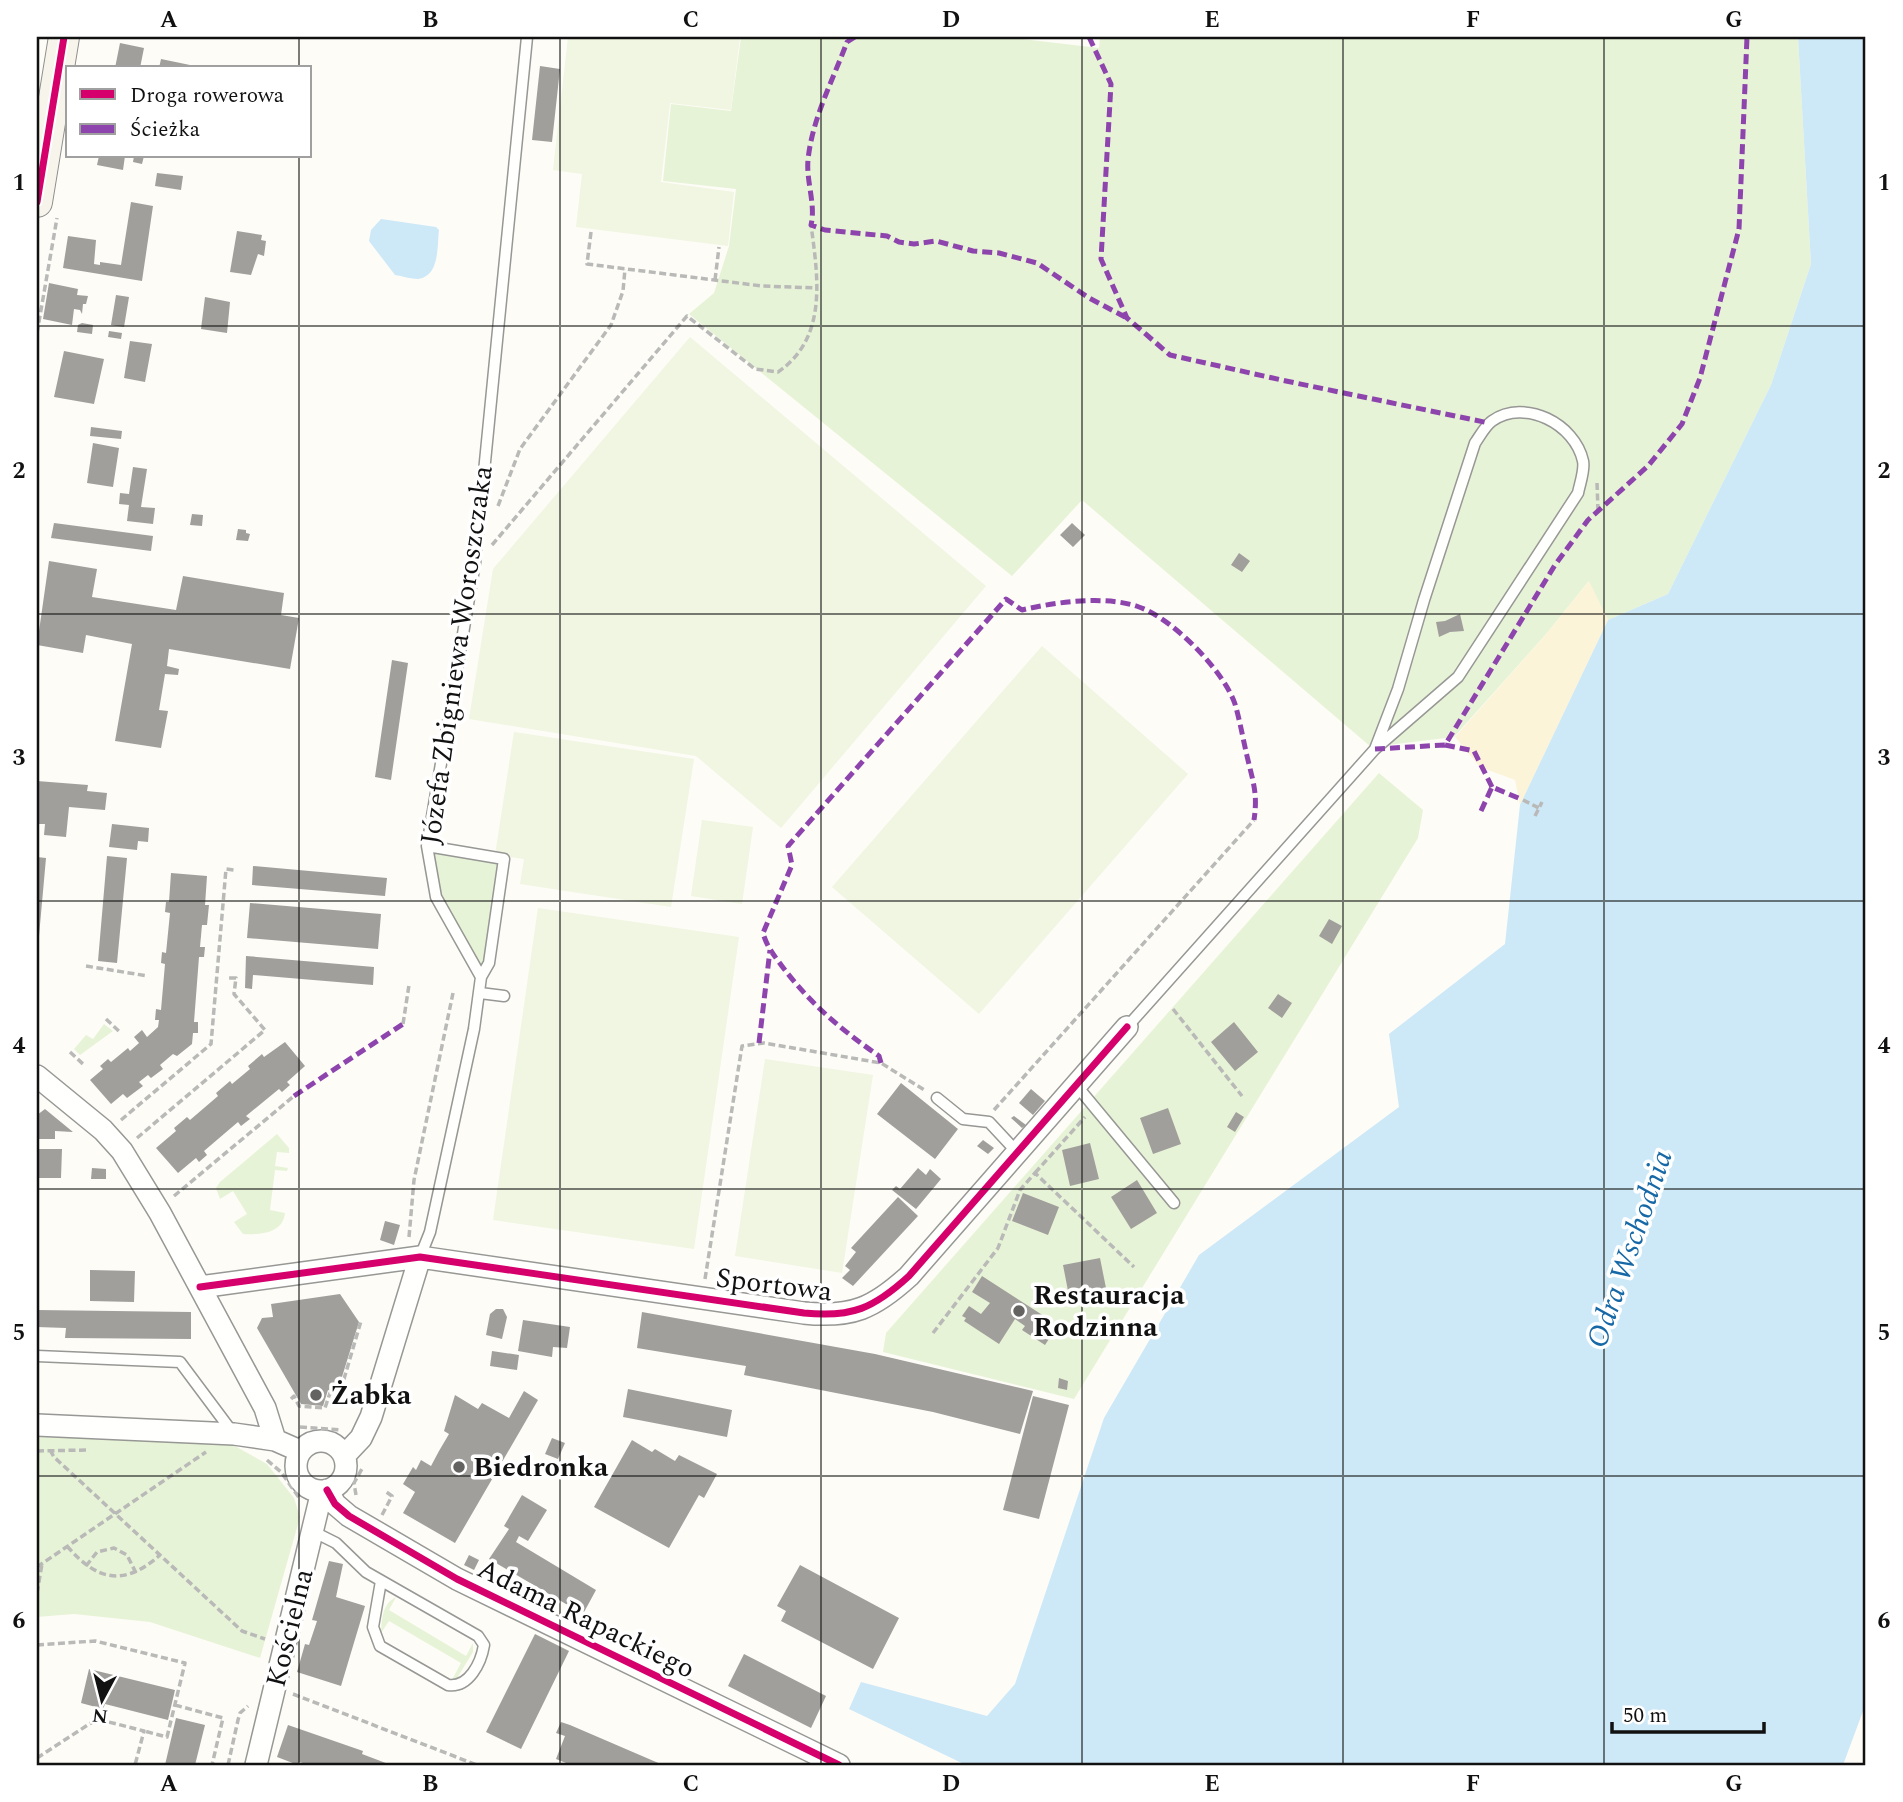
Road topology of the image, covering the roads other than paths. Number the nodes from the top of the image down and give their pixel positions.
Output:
1 (64, 37) edge
2 (527, 37) edge
3 (40, 168) edge
4 (47, 207) edge
5 (1375, 750) junction
6 (427, 846) junction
7 (481, 977) junction
8 (480, 993) junction
9 (503, 996) dead end
10 (1127, 1027) joint
11 (37, 1076) edge
12 (1076, 1085) junction
13 (937, 1098) road end
14 (1017, 1152) junction
15 (1174, 1203) dead end
16 (414, 1248) junction
17 (200, 1287) junction
18 (37, 1356) edge
19 (37, 1425) edge
20 (234, 1434) junction
21 (270, 1449) junction
22 (300, 1451) junction
23 (344, 1456) junction
24 (325, 1490) junction
25 (314, 1532) junction
26 (381, 1581) junction
27 (256, 1765) edge
28 (839, 1765) edge

1 - 3 street
2 - 6 lane, Józefa Zbigniewa Woroszczaka
3 - 4 street
5 - 5 lane
5 - 10 lane
6 - 7 lane, Józefa Zbigniewa Woroszczaka
6 - 7 lane
7 - 8 lane
8 - 9 lane
8 - 16 lane
10 - 12 street, Sportowa
11 - 17 street
12 - 14 street, Sportowa
12 - 15 lane
13 - 14 lane
14 - 16 street, Sportowa
16 - 17 street, Sportowa
16 - 23 street
17 - 21 street
18 - 20 lane
19 - 20 street
20 - 21 street
21 - 22 street
22 - 23 street
22 - 24 street
23 - 24 street
24 - 25 street, Kościelna
24 - 28 street, Adama Rapackiego
25 - 26 lane
25 - 27 street, Kościelna
26 - 26 lane

